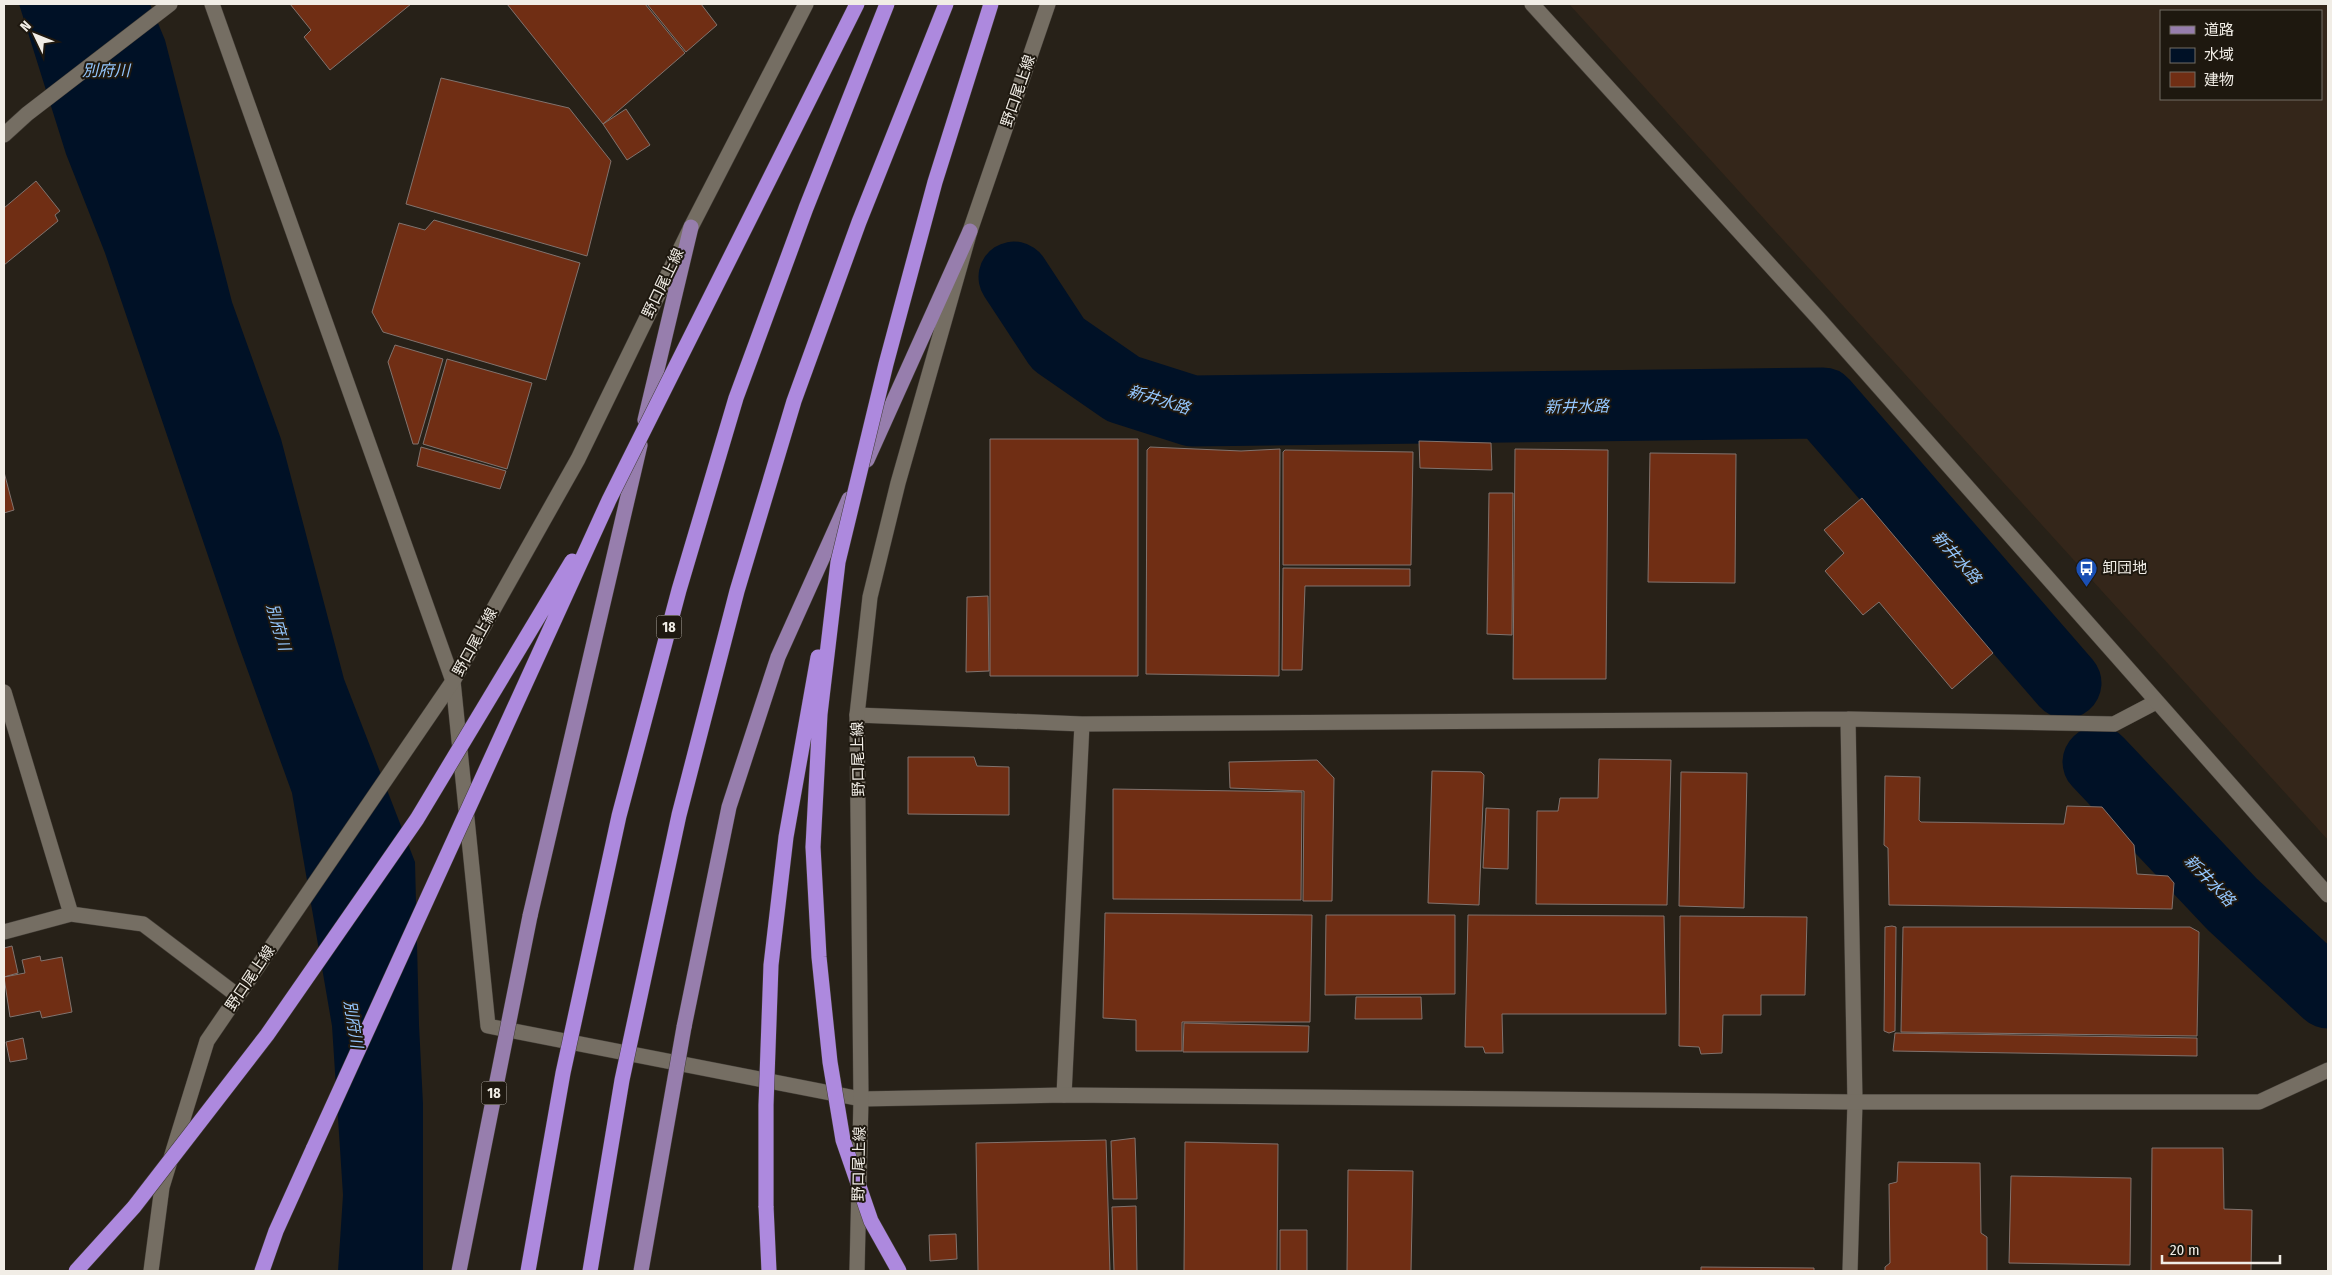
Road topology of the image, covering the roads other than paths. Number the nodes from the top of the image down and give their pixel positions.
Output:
1 (170, 4) edge
2 (212, 4) edge
3 (806, 4) edge
4 (857, 4) edge
5 (887, 4) edge
6 (946, 4) edge
7 (991, 4) edge
8 (1048, 4) edge
9 (1532, 4) edge
10 (4, 135) edge
11 (690, 227) junction
12 (970, 231) junction
13 (609, 500) junction
14 (838, 562) junction
15 (453, 681) junction
16 (4, 692) edge
17 (2156, 702) junction
18 (857, 715) junction
19 (1848, 719) junction
20 (1082, 724) junction
21 (2328, 895) edge
22 (71, 914) junction
23 (4, 932) edge
24 (238, 996) junction
25 (2328, 1070) edge
26 (1064, 1095) junction
27 (861, 1099) junction
28 (1855, 1102) junction
29 (76, 1271) edge
30 (151, 1271) edge
31 (262, 1271) edge
32 (460, 1271) edge
33 (528, 1271) edge
34 (590, 1271) edge
35 (641, 1271) edge
36 (769, 1271) edge
37 (857, 1271) edge
38 (899, 1271) edge
39 (1850, 1271) edge

1 - 10 street
2 - 15 street
3 - 11 street, 野口尾上線
4 - 13 highway, bridge
5 - 33 highway, 18, bridge
6 - 34 highway, bridge
7 - 14 highway, bridge
8 - 12 street, 野口尾上線
9 - 17 street
11 - 15 street, 野口尾上線
11 - 32 main road, 18, bridge
12 - 18 street, 野口尾上線
12 - 35 main road, bridge
13 - 29 highway, bridge
13 - 31 highway, bridge
14 - 36 highway, bridge
14 - 38 highway, bridge
15 - 24 street, 野口尾上線
15 - 27 street
16 - 22 street
17 - 19 street
17 - 21 street
18 - 20 street
18 - 27 street, 野口尾上線
19 - 20 street
19 - 28 street
20 - 26 street
22 - 23 street
22 - 24 street
24 - 30 street, 野口尾上線
25 - 28 street
26 - 27 street
26 - 28 street
27 - 37 street, 野口尾上線
28 - 39 street

